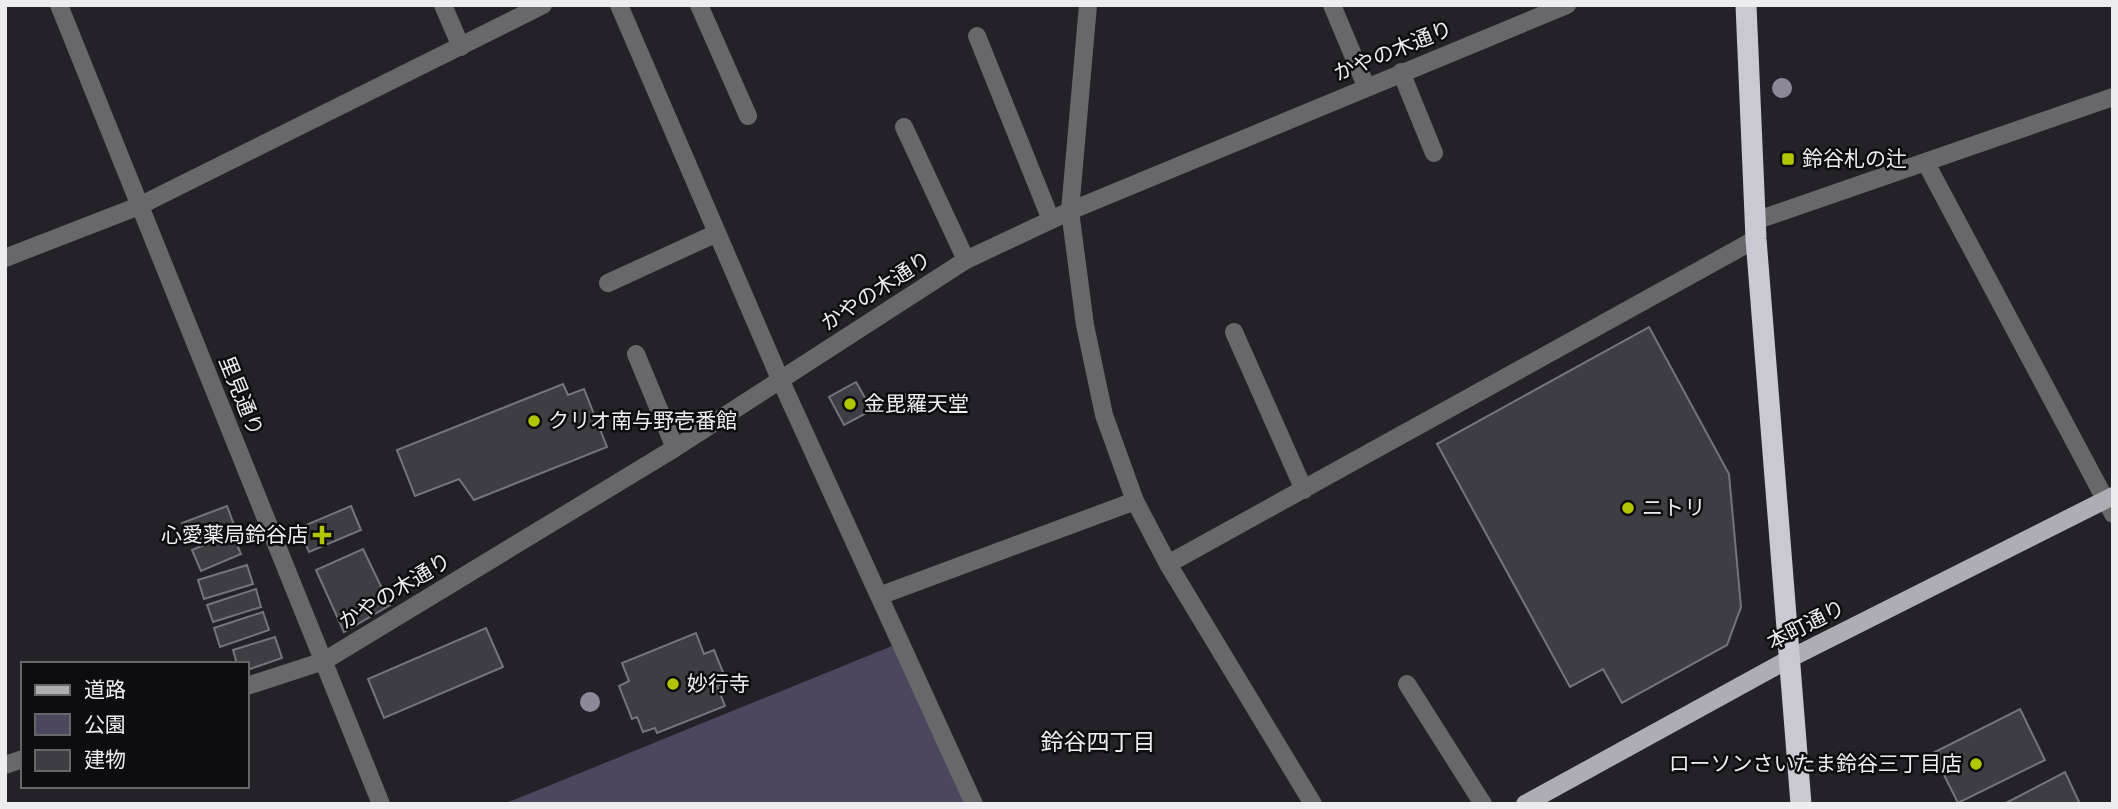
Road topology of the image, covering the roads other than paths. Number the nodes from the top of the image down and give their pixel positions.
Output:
1 (59, 5) edge
2 (443, 5) edge
3 (543, 5) edge
4 (619, 5) edge
5 (699, 5) edge
6 (1088, 5) edge
7 (1332, 5) edge
8 (1567, 5) edge
9 (1746, 5) edge
10 (977, 36) dead end
11 (461, 47) junction
12 (1401, 72) junction
13 (1366, 86) junction
14 (2113, 97) edge
15 (748, 116) dead end
16 (904, 127) dead end
17 (1434, 153) dead end
18 (1926, 163) junction
19 (139, 206) junction
20 (1070, 211) junction
21 (1051, 220) junction
22 (1755, 230) junction
23 (717, 233) junction
24 (5, 258) edge
25 (966, 260) junction
26 (608, 283) dead end
27 (1234, 332) dead end
28 (636, 355) dead end
29 (780, 379) junction
30 (675, 448) junction
31 (1304, 490) junction
32 (1135, 501) junction
33 (2111, 503) edge
34 (1168, 565) junction
35 (879, 596) junction
36 (1789, 659) junction
37 (324, 661) junction
38 (1408, 684) dead end
39 (248, 686) edge
40 (381, 804) edge
41 (974, 804) edge
42 (1313, 804) edge
43 (1483, 804) edge
44 (1525, 804) edge
45 (1801, 804) edge

1 - 19 street, 里見通り
2 - 11 street
3 - 11 street
4 - 23 street
5 - 15 street
6 - 20 street
7 - 13 street
8 - 12 street, かやの木通り
9 - 22 highway
10 - 21 street
11 - 19 street
12 - 13 street, かやの木通り
12 - 17 street
13 - 20 street, かやの木通り
14 - 18 street
16 - 25 street
18 - 22 street
18 - 33 street
19 - 24 street
19 - 37 street, 里見通り
20 - 21 street, かやの木通り
20 - 32 street
21 - 25 street, かやの木通り
22 - 31 street
22 - 36 highway
23 - 26 street
23 - 29 street
25 - 29 street, かやの木通り
27 - 31 street
28 - 30 street
29 - 30 street, かやの木通り
29 - 35 street
30 - 37 street, かやの木通り
31 - 34 street
32 - 34 street
32 - 35 street
33 - 36 main road, 本町通り
34 - 42 street
35 - 41 street
36 - 44 main road, 本町通り
36 - 45 highway
37 - 39 street, かやの木通り
37 - 40 street, 里見通り
38 - 43 street

